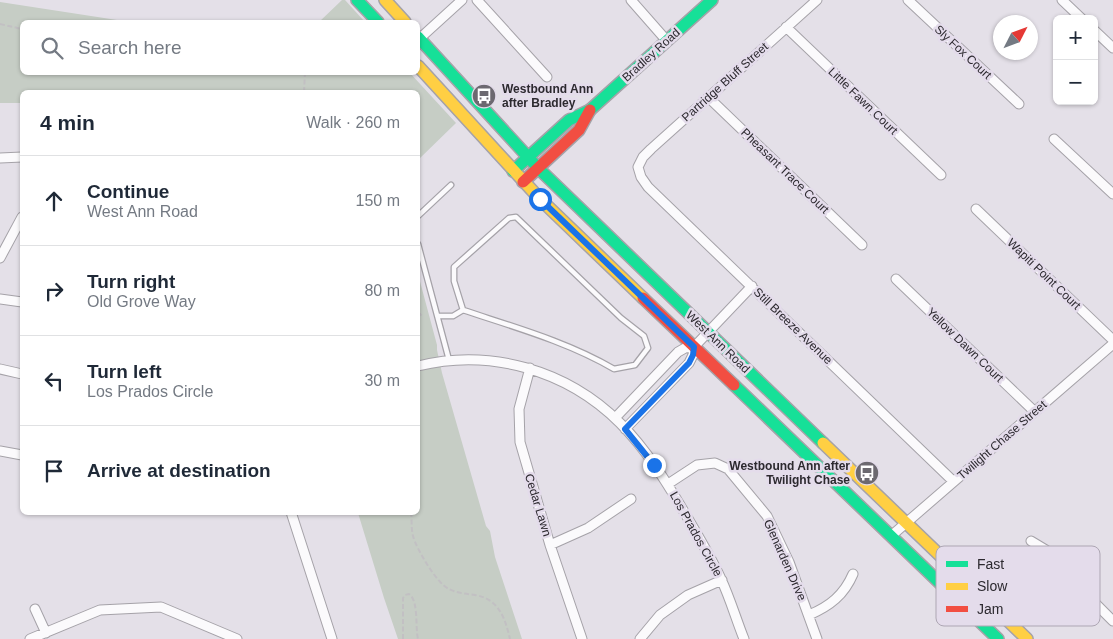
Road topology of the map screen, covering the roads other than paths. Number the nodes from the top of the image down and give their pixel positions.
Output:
1 (358, 0) edge
2 (385, 0) edge
3 (462, 0) edge
4 (477, 0) edge
5 (631, 0) edge
6 (712, 0) edge
7 (817, 0) edge
8 (908, 0) edge
9 (1062, 0) edge
10 (1078, 15) edge
11 (376, 20) edge
12 (403, 20) edge
13 (786, 27) junction
14 (1098, 34) edge
15 (420, 36) edge
16 (420, 40) edge
17 (666, 41) junction
18 (1113, 48) edge
19 (420, 68) edge
20 (547, 78) dead end
21 (708, 97) junction
22 (1019, 104) dead end
23 (590, 110) junction
24 (1054, 139) dead end
25 (20, 157) edge
26 (528, 157) junction
27 (0, 158) edge
28 (638, 167) joint
29 (538, 168) junction
30 (513, 171) junction
31 (941, 175) dead end
32 (523, 182) junction
33 (451, 185) dead end
34 (1113, 194) edge
35 (976, 209) dead end
36 (420, 214) edge
37 (20, 221) edge
38 (862, 245) dead end
39 (420, 251) edge
40 (0, 258) edge
41 (896, 279) dead end
42 (752, 286) junction
43 (0, 298) edge
44 (20, 302) edge
45 (463, 310) junction
46 (438, 316) junction
47 (708, 332) junction
48 (1113, 340) edge
49 (1113, 344) edge
50 (694, 347) junction
51 (449, 360) junction
52 (420, 366) edge
53 (530, 368) junction
54 (0, 369) edge
55 (20, 374) edge
56 (1035, 412) junction
57 (615, 418) junction
58 (625, 429) junction
59 (0, 450) edge
60 (20, 455) edge
61 (953, 481) junction
62 (668, 484) junction
63 (631, 499) dead end
64 (292, 515) edge
65 (906, 522) junction
66 (891, 536) junction
67 (1031, 542) dead end
68 (550, 545) junction
69 (1038, 546) edge
70 (936, 551) edge
71 (853, 574) dead end
72 (936, 579) edge
73 (722, 580) junction
74 (1100, 608) edge
75 (35, 609) dead end
76 (809, 615) junction
77 (1113, 621) edge
78 (984, 626) edge
79 (1014, 626) edge
80 (46, 633) junction
81 (30, 639) edge
82 (236, 639) edge
83 (332, 639) edge
84 (582, 639) edge
85 (640, 639) edge
86 (744, 639) edge
87 (816, 639) edge
88 (998, 639) edge
89 (1027, 639) edge

1 - 11 main road
2 - 12 main road
3 - 15 street
4 - 20 street
5 - 17 street
6 - 17 main road, Bradley Road
7 - 13 street, Partridge Bluff Street
8 - 22 street, Sly Fox Court
9 - 10 street
13 - 21 street, Partridge Bluff Street
13 - 31 street, Little Fawn Court
14 - 18 street
16 - 26 main road, West Ann Road
17 - 23 main road, Bradley Road
19 - 30 main road, West Ann Road
21 - 28 street, Partridge Bluff Street
21 - 38 street, Pheasant Trace Court
23 - 26 main road, Bradley Road
23 - 29 main road, Bradley Road
24 - 34 street
25 - 27 street
26 - 29 main road, West Ann Road
26 - 30 main road, Bradley Road
28 - 42 street, Still Breeze Avenue
29 - 32 main road, Bradley Road
29 - 47 main road, West Ann Road
30 - 32 main road, West Ann Road
32 - 50 main road, West Ann Road
33 - 36 lane
35 - 48 street, Wapiti Point Court
37 - 40 street
39 - 46 lane
41 - 56 street, Yellow Dawn Court
42 - 47 street
42 - 61 street, Still Breeze Avenue
43 - 44 street
45 - 45 lane
45 - 46 lane
46 - 51 lane
47 - 50 street
47 - 65 main road, West Ann Road
49 - 56 street, Twilight Chase Street
50 - 57 street
50 - 58 street
50 - 66 main road, West Ann Road
51 - 52 street, Los Prados Circle
51 - 53 street, Los Prados Circle
53 - 57 street, Los Prados Circle
53 - 68 street, Cedar Lawn
54 - 55 street
56 - 61 street, Twilight Chase Street
57 - 58 street, Los Prados Circle
58 - 62 street, Los Prados Circle
59 - 60 street
61 - 65 street, Twilight Chase Street
62 - 73 street, Los Prados Circle
62 - 76 street, Glenarden Drive
63 - 68 street
64 - 83 street
65 - 66 street, Twilight Chase Street
65 - 70 main road, West Ann Road
66 - 72 main road, West Ann Road
67 - 69 street
68 - 84 street, Cedar Lawn
71 - 76 street
73 - 85 street
73 - 86 street, Los Prados Circle
74 - 77 street
75 - 80 street
76 - 87 street, Glenarden Drive
78 - 88 main road, West Ann Road
79 - 89 main road, West Ann Road
80 - 81 street
80 - 82 street

